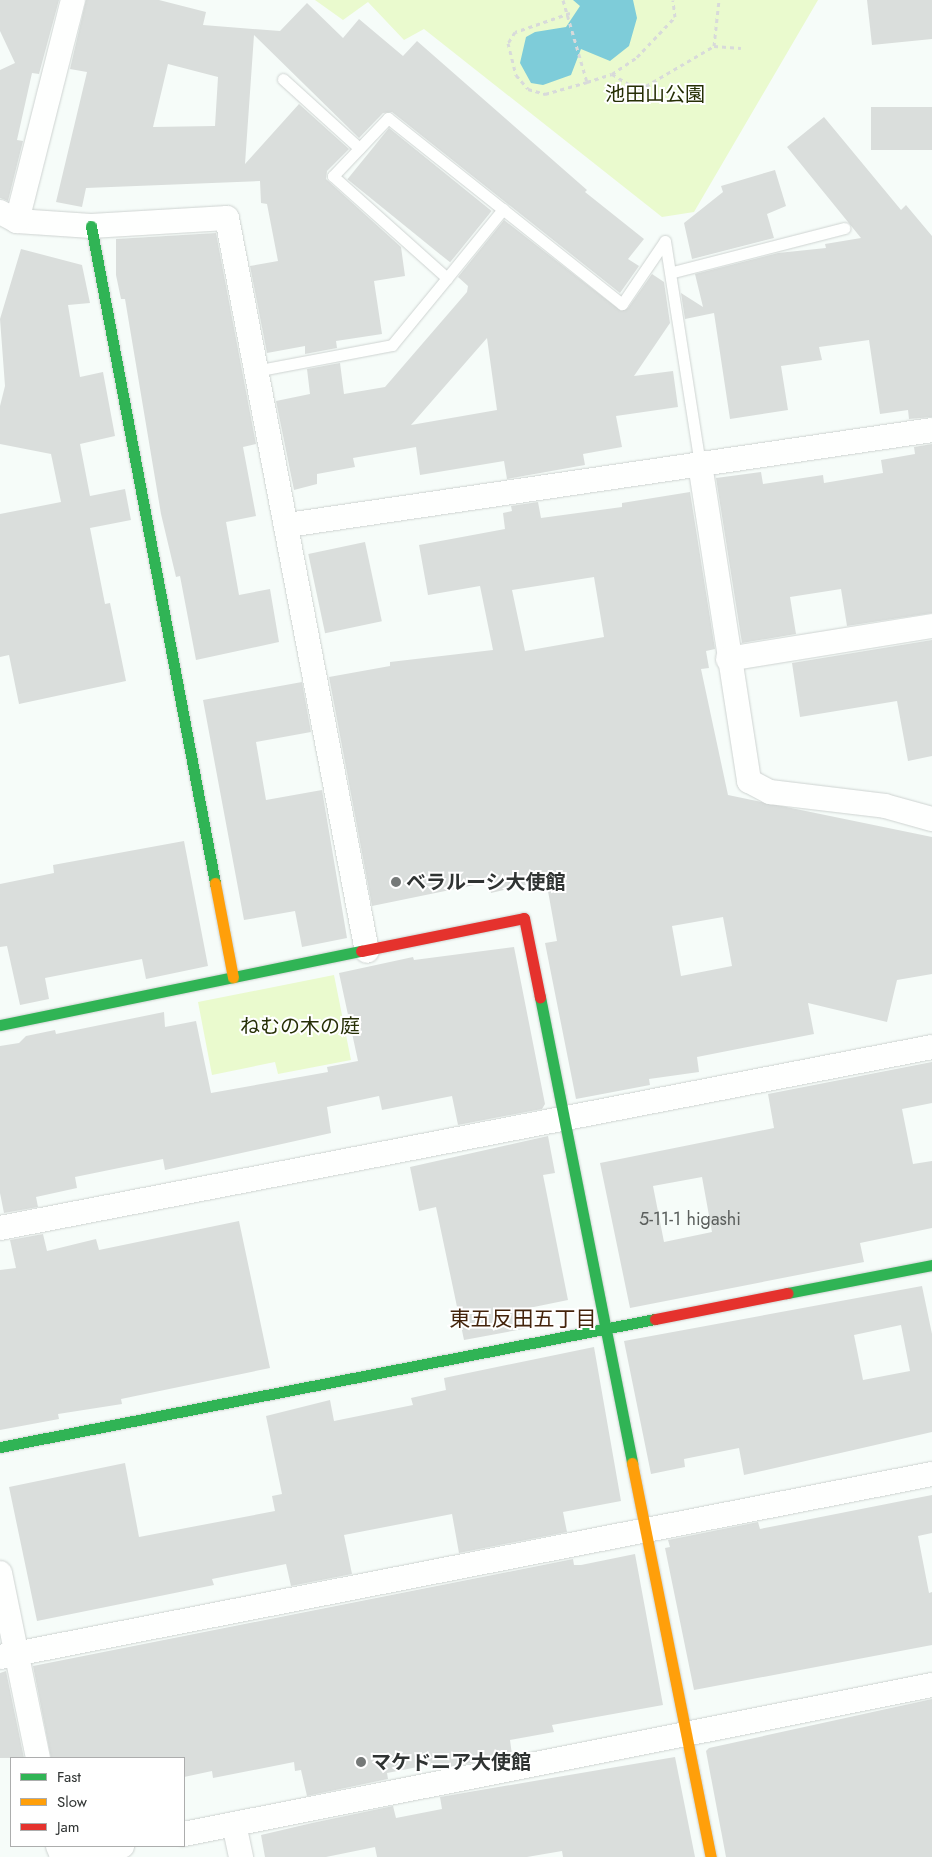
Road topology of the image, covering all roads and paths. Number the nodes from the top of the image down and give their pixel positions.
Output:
1 (73, 0) edge
2 (563, 0) edge
3 (673, 0) edge
4 (719, 0) edge
5 (570, 13) junction
6 (714, 46) junction
7 (741, 48) dead end
8 (612, 74) junction
9 (283, 79) dead end
10 (586, 82) junction
11 (359, 148) junction
12 (503, 209) junction
13 (8, 217) edge
14 (90, 226) junction
15 (844, 228) dead end
16 (673, 272) junction
17 (447, 278) junction
18 (255, 371) junction
19 (932, 430) edge
20 (700, 464) junction
21 (288, 525) junction
22 (932, 626) edge
23 (728, 659) junction
24 (932, 819) edge
25 (366, 951) junction
26 (233, 977) junction
27 (0, 1025) edge
28 (932, 1047) edge
29 (566, 1118) junction
30 (0, 1228) edge
31 (932, 1265) edge
32 (605, 1331) junction
33 (0, 1448) edge
34 (932, 1474) edge
35 (648, 1528) junction
36 (0, 1573) edge
37 (7, 1655) edge
38 (932, 1685) edge
39 (685, 1734) junction
40 (38, 1757) edge
41 (234, 1824) junction
42 (185, 1834) edge
43 (58, 1847) edge
44 (117, 1847) edge
45 (241, 1857) edge
46 (711, 1857) edge

1 - 13 street
2 - 5 path
3 - 8 path
4 - 6 path
5 - 10 path
5 - 10 path
6 - 7 path
6 - 8 path
8 - 10 path
9 - 11 lane
11 - 12 lane
11 - 17 lane
12 - 16 lane
12 - 17 lane
13 - 14 street
14 - 18 street
14 - 26 street
15 - 16 lane
16 - 20 lane
17 - 18 lane
18 - 21 street
19 - 20 street
20 - 21 street
20 - 23 street
21 - 25 street
22 - 23 street
23 - 24 street
25 - 26 street
25 - 29 street
26 - 27 street
28 - 29 street
29 - 30 street
29 - 32 street
31 - 32 street
32 - 33 street
32 - 35 street
34 - 35 street
35 - 37 street
35 - 39 street
36 - 37 street
37 - 40 street
38 - 39 street
39 - 41 street
39 - 46 street
41 - 42 street
41 - 45 street
43 - 44 street

